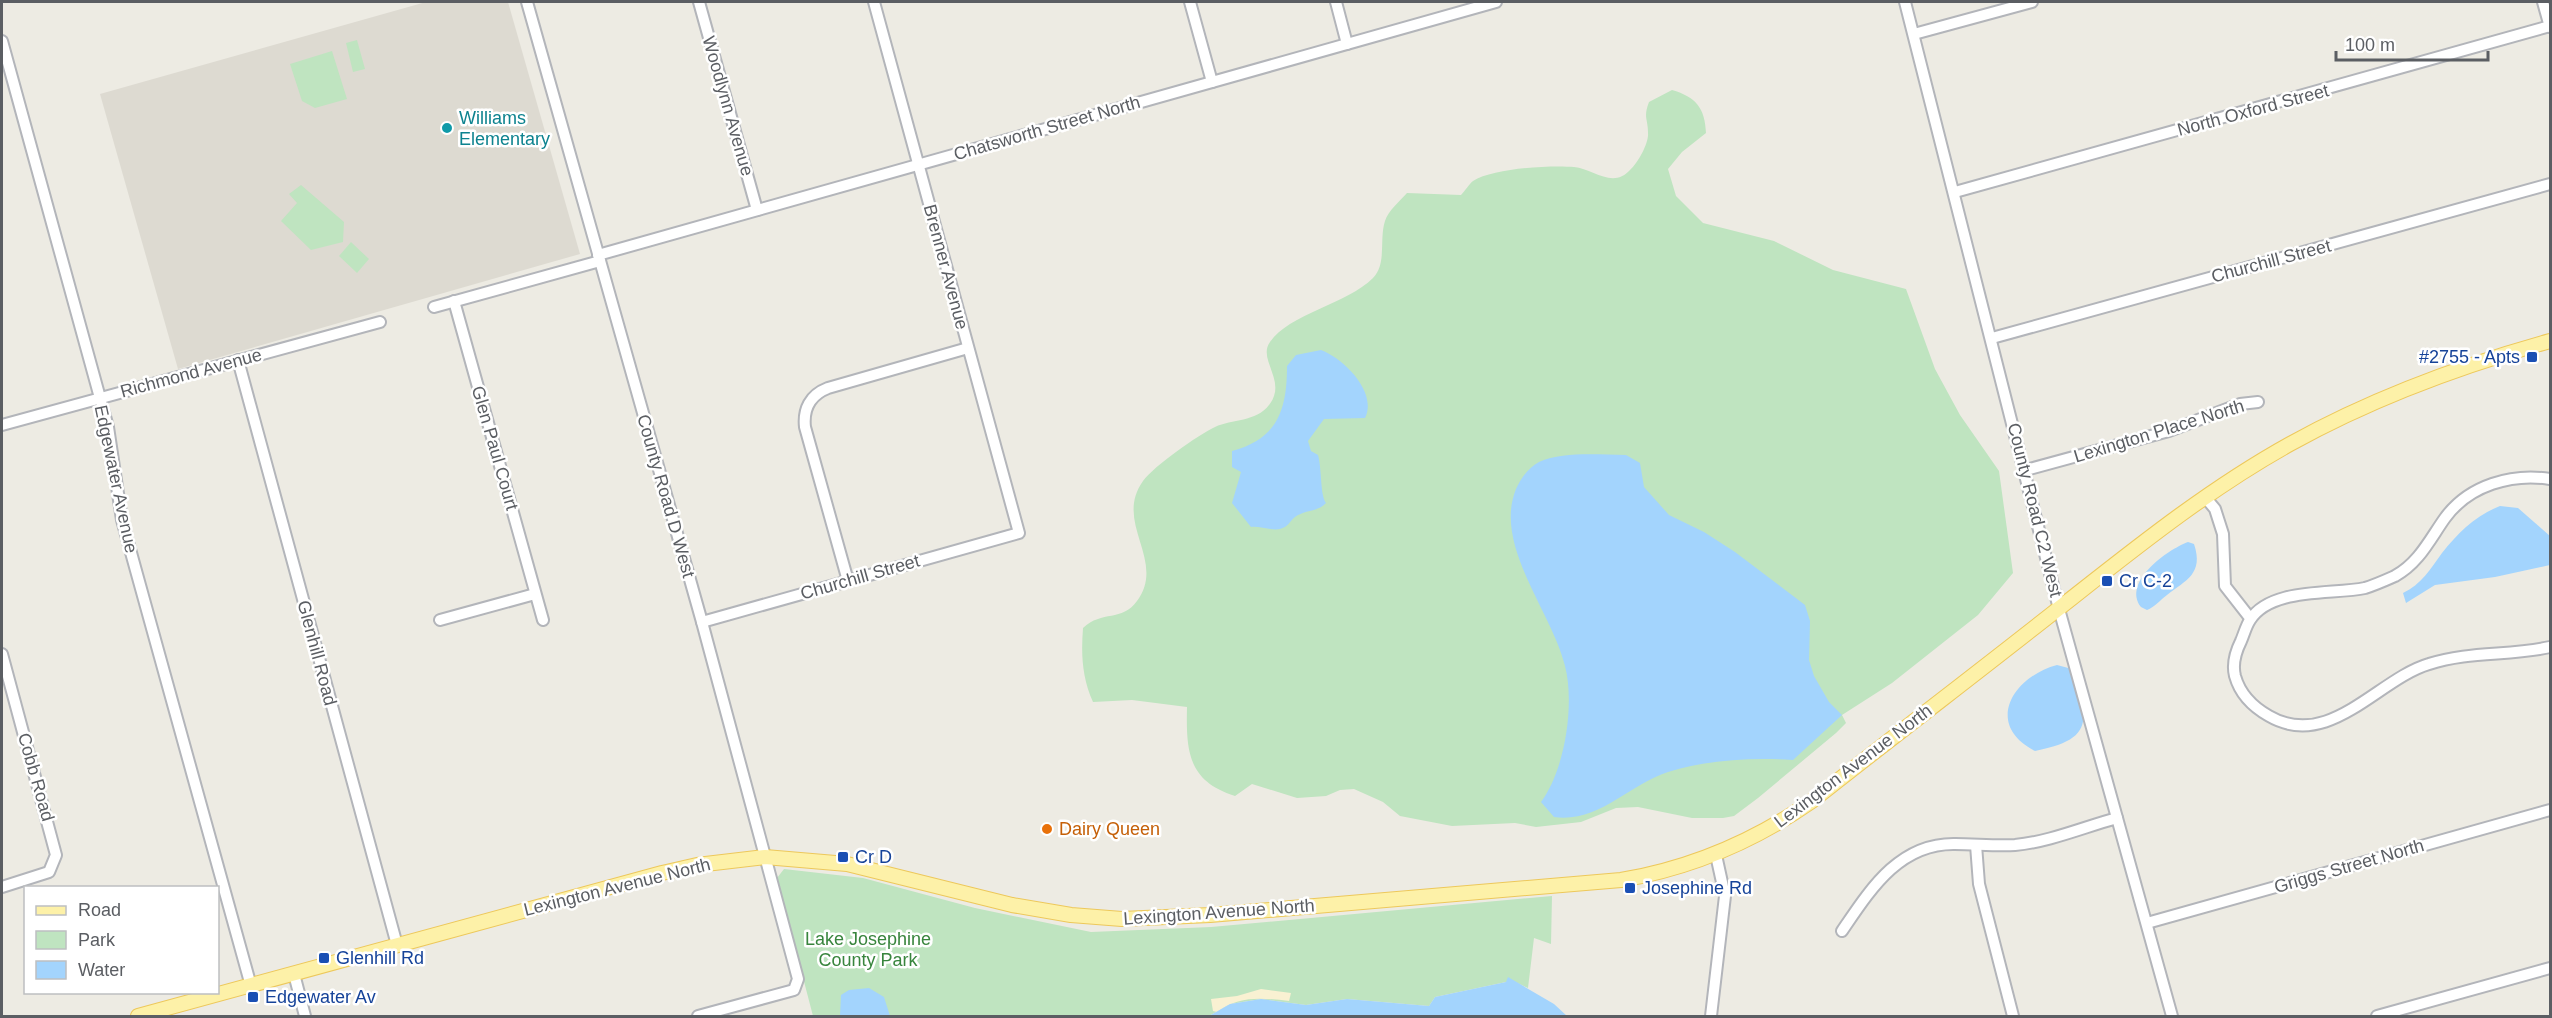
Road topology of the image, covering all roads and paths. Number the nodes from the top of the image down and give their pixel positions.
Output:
1 (527, 2) edge
2 (699, 2) edge
3 (874, 2) edge
4 (1190, 2) edge
5 (1336, 2) edge
6 (1496, 2) edge
7 (1905, 2) edge
8 (2032, 2) edge
9 (2543, 2) edge
10 (2550, 27) edge
11 (1914, 34) junction
12 (2, 42) edge
13 (1347, 44) junction
14 (1212, 82) junction
15 (918, 165) junction
16 (2550, 184) edge
17 (1955, 192) junction
18 (757, 210) junction
19 (599, 258) junction
20 (454, 301) junction
21 (434, 307) dead end
22 (380, 322) dead end
23 (1992, 339) junction
24 (2550, 341) edge
25 (968, 348) junction
26 (238, 360) junction
27 (100, 398) junction
28 (2258, 402) dead end
29 (2, 425) edge
30 (2026, 470) junction
31 (2550, 479) edge
32 (2205, 497) junction
33 (1018, 532) joint
34 (848, 580) junction
35 (535, 594) junction
36 (2059, 609) junction
37 (2250, 618) junction
38 (440, 620) dead end
39 (543, 620) dead end
40 (702, 622) junction
41 (2550, 647) edge
42 (2, 654) edge
43 (2550, 810) edge
44 (2117, 818) junction
45 (1976, 845) junction
46 (1716, 855) junction
47 (765, 857) junction
48 (2, 887) edge
49 (2147, 922) junction
50 (1842, 931) dead end
51 (397, 945) junction
52 (2550, 968) edge
53 (294, 974) junction
54 (251, 986) junction
55 (138, 1017) edge
56 (305, 1017) edge
57 (698, 1017) edge
58 (1711, 1017) edge
59 (2013, 1017) edge
60 (2172, 1017) edge
61 (2377, 1017) edge

1 - 19 street, County Road D West
2 - 18 street, Woodlynn Avenue
3 - 15 street, Brenner Avenue
4 - 14 street
5 - 13 street
6 - 13 street, Chatsworth Street North
7 - 11 street, County Road C2 West
8 - 11 street
9 - 10 street
10 - 17 street, North Oxford Street
11 - 17 street, County Road C2 West
12 - 27 street, Edgewater Avenue
13 - 14 street, Chatsworth Street North
14 - 15 street, Chatsworth Street North
15 - 18 street, Chatsworth Street North
15 - 25 street, Brenner Avenue
16 - 23 street, Churchill Street
17 - 23 street, County Road C2 West
18 - 19 street, Chatsworth Street North
19 - 20 street
19 - 40 street, County Road D West
20 - 21 street
20 - 35 street, Glen Paul Court
22 - 26 street, Richmond Avenue
23 - 30 street, County Road C2 West
24 - 32 main road, Lexington Avenue North
25 - 33 street, Brenner Avenue
25 - 34 street
26 - 27 street, Richmond Avenue
26 - 51 street, Glenhill Road
27 - 29 street, Richmond Avenue
27 - 54 street, Edgewater Avenue
28 - 30 street, Lexington Place North
30 - 36 street, County Road C2 West
31 - 37 street
32 - 36 main road, Lexington Avenue North
32 - 37 street
33 - 34 street, Churchill Street
34 - 40 street, Churchill Street
35 - 38 street
35 - 39 street, Glen Paul Court
36 - 44 street, County Road C2 West
36 - 46 main road, Lexington Avenue North
37 - 41 street
40 - 47 street, County Road D West
42 - 48 street, Cobb Road
43 - 49 street, Griggs Street North
44 - 45 street
44 - 49 street, County Road C2 West
45 - 50 street
45 - 59 street
46 - 47 main road, Lexington Avenue North
46 - 58 street
47 - 51 main road, Lexington Avenue North
47 - 57 street, County Road D West
49 - 60 street, County Road C2 West
51 - 53 main road, Lexington Avenue North
52 - 61 street
53 - 54 main road, Lexington Avenue North
53 - 56 street
54 - 55 main road, Lexington Avenue North

